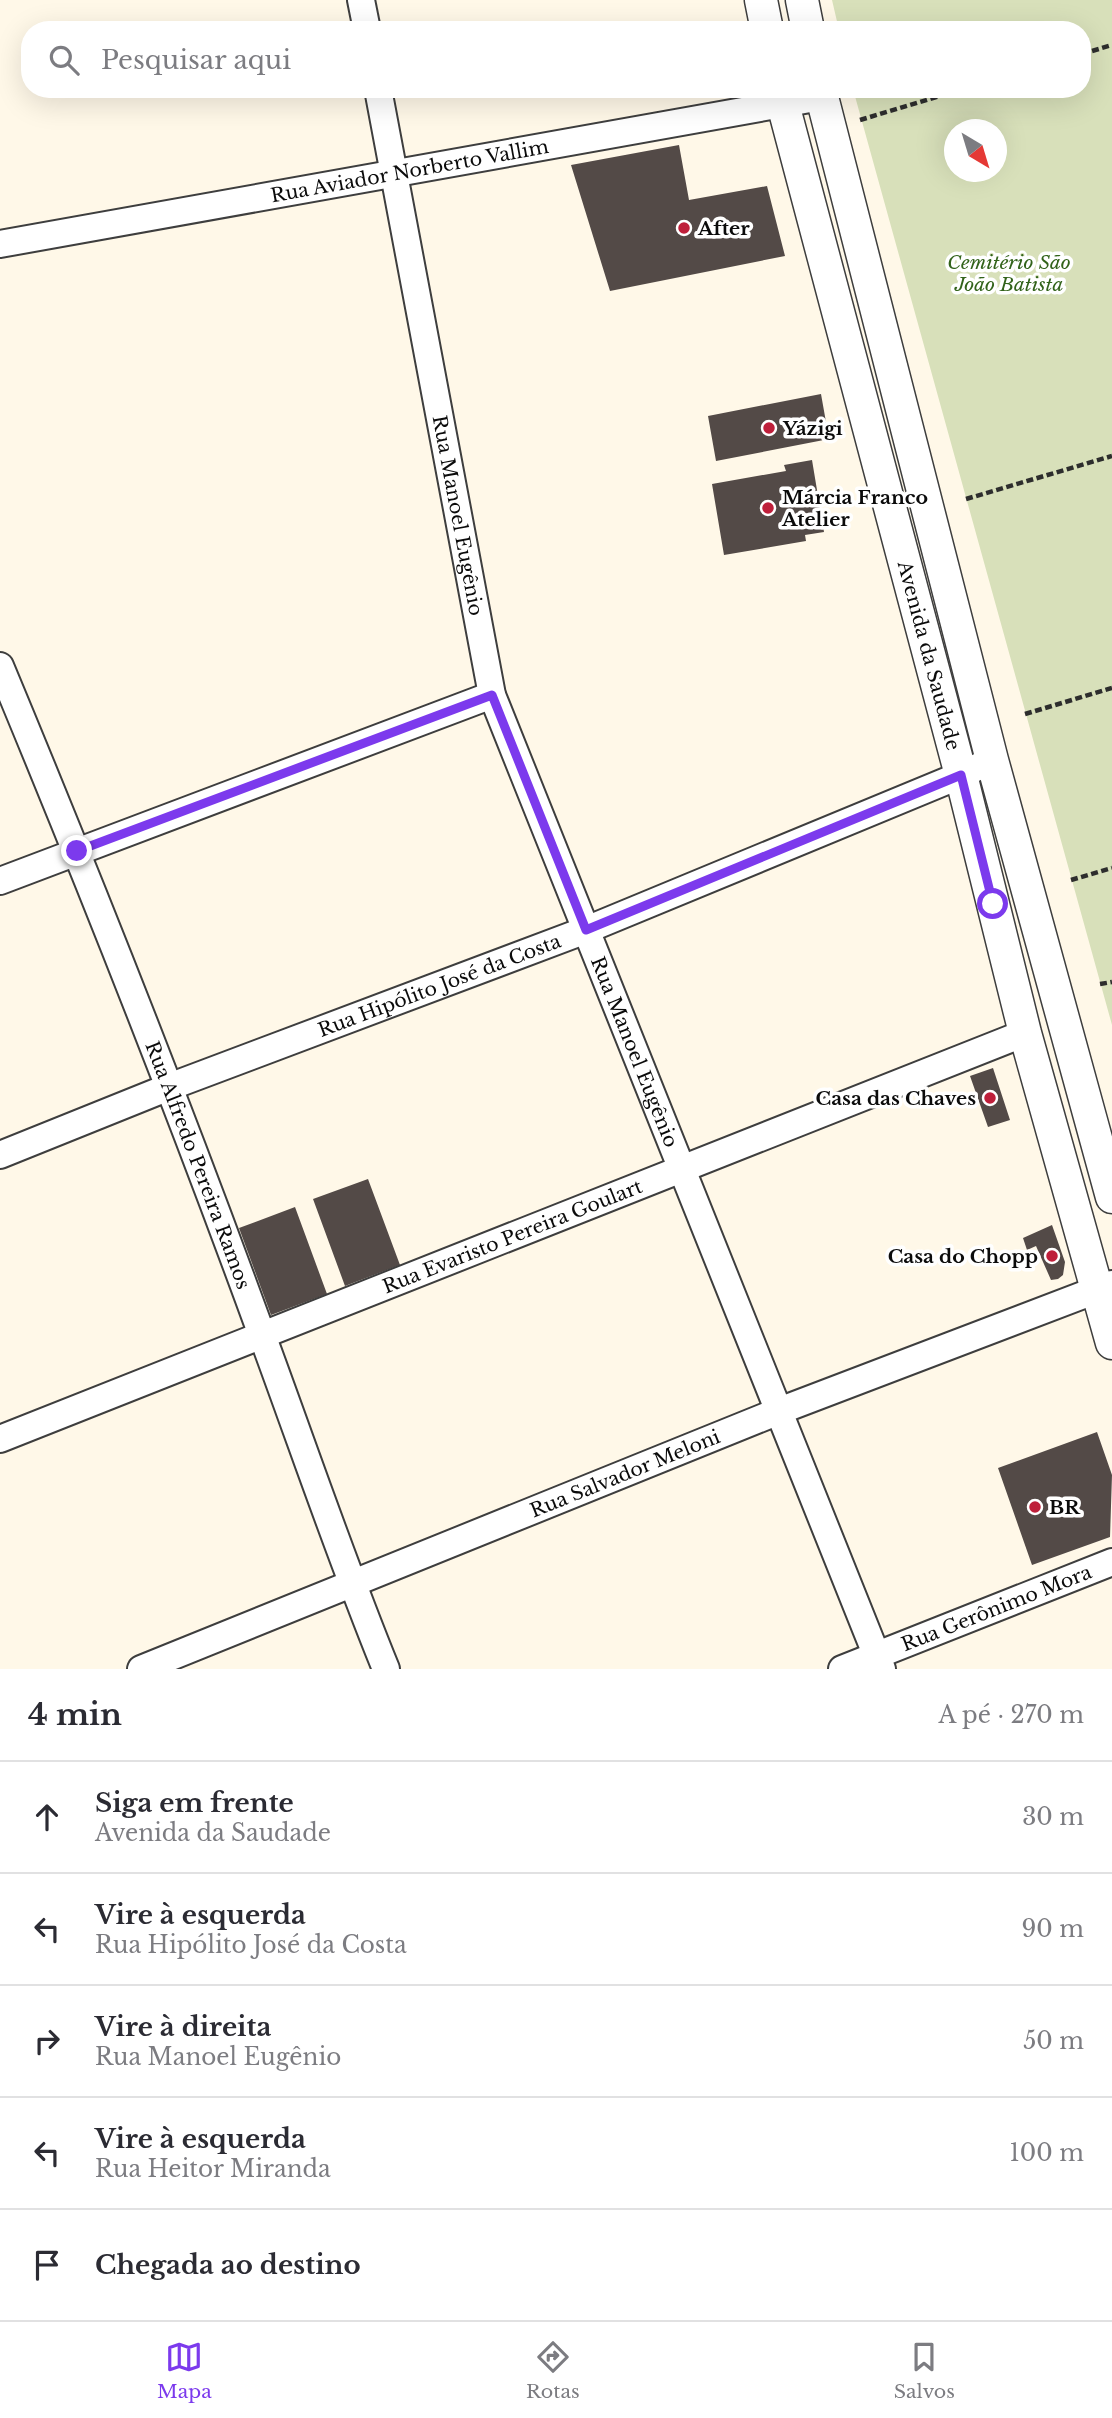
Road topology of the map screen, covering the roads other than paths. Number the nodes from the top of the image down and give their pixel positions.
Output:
1 (361, 0) edge
2 (761, 0) edge
3 (802, 0) edge
4 (365, 21) edge
5 (765, 21) edge
6 (806, 21) edge
7 (380, 98) edge
8 (771, 98) edge
9 (782, 98) edge
10 (822, 98) edge
11 (394, 172) junction
12 (0, 244) edge
13 (0, 666) edge
14 (492, 695) junction
15 (992, 760) junction
16 (961, 775) junction
17 (77, 851) junction
18 (0, 881) edge
19 (586, 930) junction
20 (1025, 1033) junction
21 (169, 1087) junction
22 (0, 1155) edge
23 (682, 1170) junction
24 (1112, 1197) edge
25 (1105, 1286) edge
26 (262, 1334) junction
27 (1112, 1343) edge
28 (779, 1411) junction
29 (0, 1439) edge
30 (1112, 1562) edge
31 (352, 1585) junction
32 (880, 1662) edge
33 (141, 1669) edge
34 (386, 1669) edge
35 (842, 1669) edge

1 - 4 street
2 - 5 street
3 - 6 street
7 - 11 street, Rua Manoel Eugênio
8 - 11 street, Rua Aviador Norberto Vallim
9 - 16 street, Avenida da Saudade
10 - 15 street, Avenida da Saudade
11 - 12 street, Rua Aviador Norberto Vallim
11 - 14 street, Rua Manoel Eugênio
13 - 17 street, Rua Alfredo Pereira Ramos
14 - 17 street
14 - 19 street, Rua Manoel Eugênio
15 - 16 street, Rua Hipólito José da Costa
15 - 24 street, Avenida da Saudade
16 - 19 street, Rua Hipólito José da Costa
16 - 20 street, Avenida da Saudade
17 - 18 street
17 - 21 street, Rua Alfredo Pereira Ramos
19 - 21 street, Rua Hipólito José da Costa
19 - 23 street, Rua Manoel Eugênio
20 - 23 street, Rua Evaristo Pereira Goulart
20 - 25 street, Avenida da Saudade
21 - 22 street, Rua Hipólito José da Costa
21 - 26 street, Rua Alfredo Pereira Ramos
23 - 26 street, Rua Evaristo Pereira Goulart
23 - 28 street, Rua Manoel Eugênio
25 - 27 street, Avenida da Saudade
25 - 28 street, Rua Salvador Meloni
26 - 29 street, Rua Evaristo Pereira Goulart
26 - 31 street, Rua Alfredo Pereira Ramos
28 - 31 street, Rua Salvador Meloni
28 - 32 street, Rua Manoel Eugênio
30 - 32 street, Rua Gerônimo Mora
31 - 33 street, Rua Salvador Meloni
31 - 34 street, Rua Alfredo Pereira Ramos
32 - 35 street, Rua Gerônimo Mora

